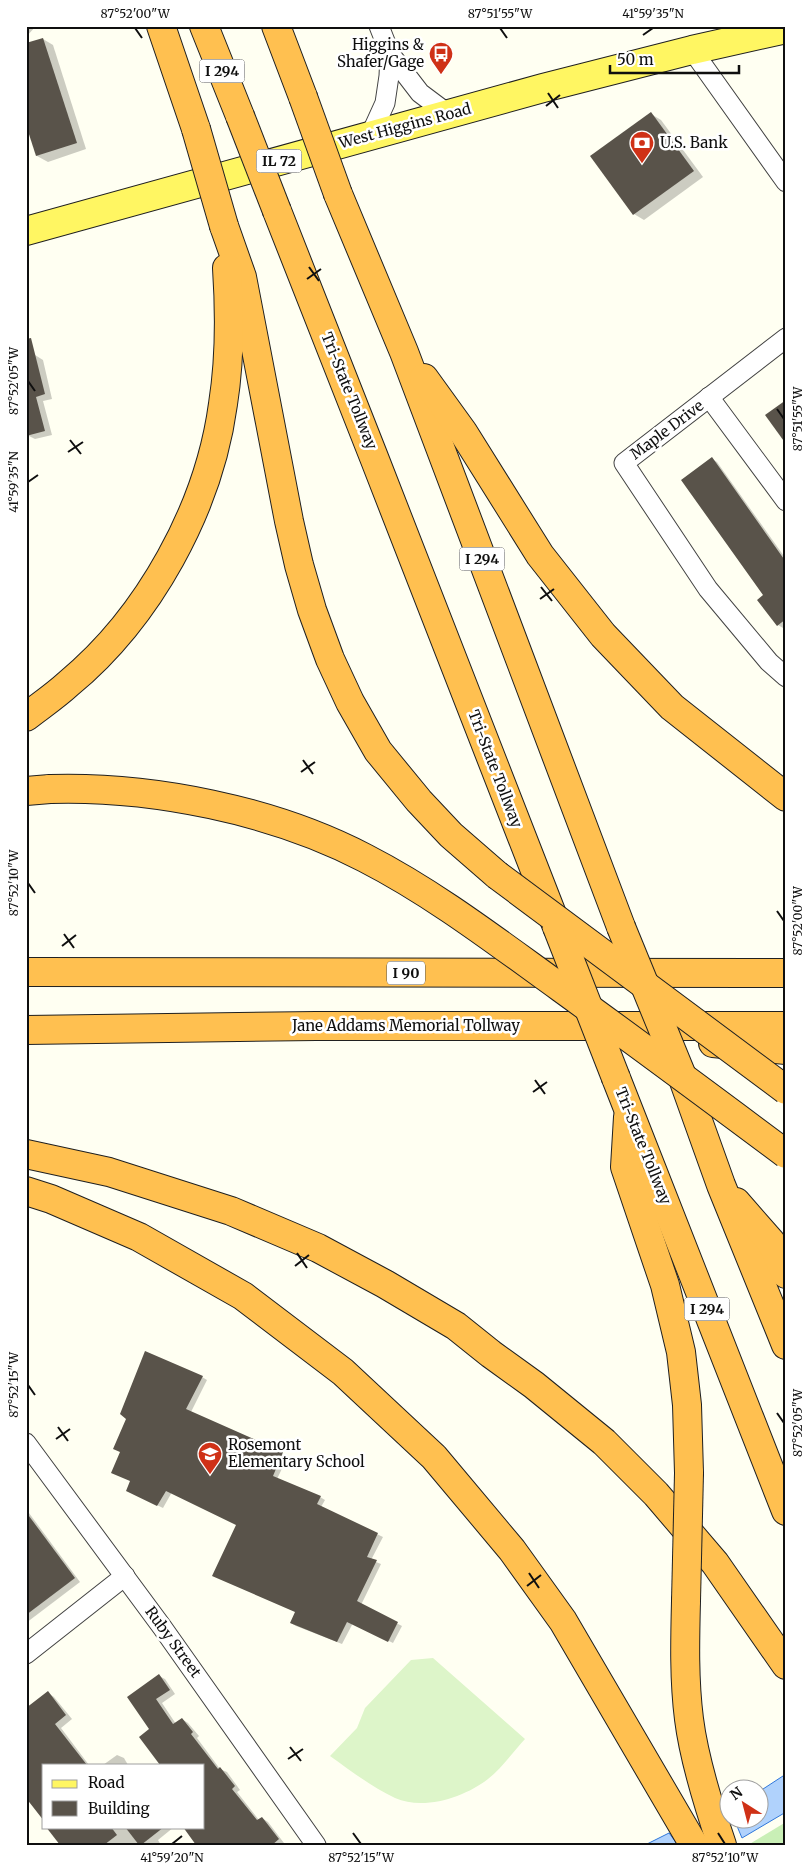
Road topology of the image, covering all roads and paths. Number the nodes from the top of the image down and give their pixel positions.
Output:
1 (161, 26) edge
2 (204, 26) edge
3 (276, 26) edge
4 (380, 26) edge
5 (786, 29) edge
6 (692, 50) junction
7 (390, 54) junction
8 (448, 114) junction
9 (370, 136) junction
10 (786, 182) edge
11 (224, 226) junction
12 (26, 231) edge
13 (786, 338) edge
14 (404, 352) junction
15 (710, 397) junction
16 (786, 501) edge
17 (786, 677) edge
18 (26, 717) edge
19 (38, 790) edge
20 (786, 797) edge
21 (26, 972) edge
22 (786, 973) edge
23 (644, 1026) junction
24 (786, 1026) edge
25 (26, 1030) edge
26 (786, 1050) edge
27 (786, 1090) edge
28 (628, 1108) junction
29 (26, 1154) edge
30 (786, 1154) edge
31 (721, 1185) junction
32 (26, 1191) edge
33 (786, 1274) edge
34 (786, 1345) edge
35 (26, 1443) edge
36 (786, 1511) edge
37 (125, 1576) junction
38 (26, 1654) edge
39 (786, 1665) edge
40 (316, 1845) edge
41 (694, 1845) edge
42 (722, 1845) edge

1 - 11 highway, bridge
2 - 28 highway, Tri-State Tollway / I 294, bridge
3 - 14 highway, I 294, bridge
4 - 7 street
5 - 6 main road, West Higgins Road / IL 72
6 - 8 main road, West Higgins Road / IL 72
6 - 10 street
7 - 8 street
7 - 9 street
8 - 9 main road, West Higgins Road / IL 72
9 - 12 main road, West Higgins Road / IL 72
11 - 18 highway
11 - 27 highway, bridge
13 - 15 street, Maple Drive
14 - 20 highway
14 - 31 highway, I 294, bridge
15 - 16 street, Maple Drive
15 - 17 street, Maple Drive
19 - 30 highway, bridge
21 - 22 highway, I 90
23 - 24 highway, Jane Addams Memorial Tollway
23 - 25 highway, Jane Addams Memorial Tollway
23 - 26 highway
28 - 36 highway, Tri-State Tollway / I 294
28 - 42 highway, bridge
29 - 39 highway
31 - 33 highway
31 - 34 highway, I 294
32 - 41 highway
35 - 37 street, Ruby Street
37 - 38 street
37 - 40 street, Ruby Street

